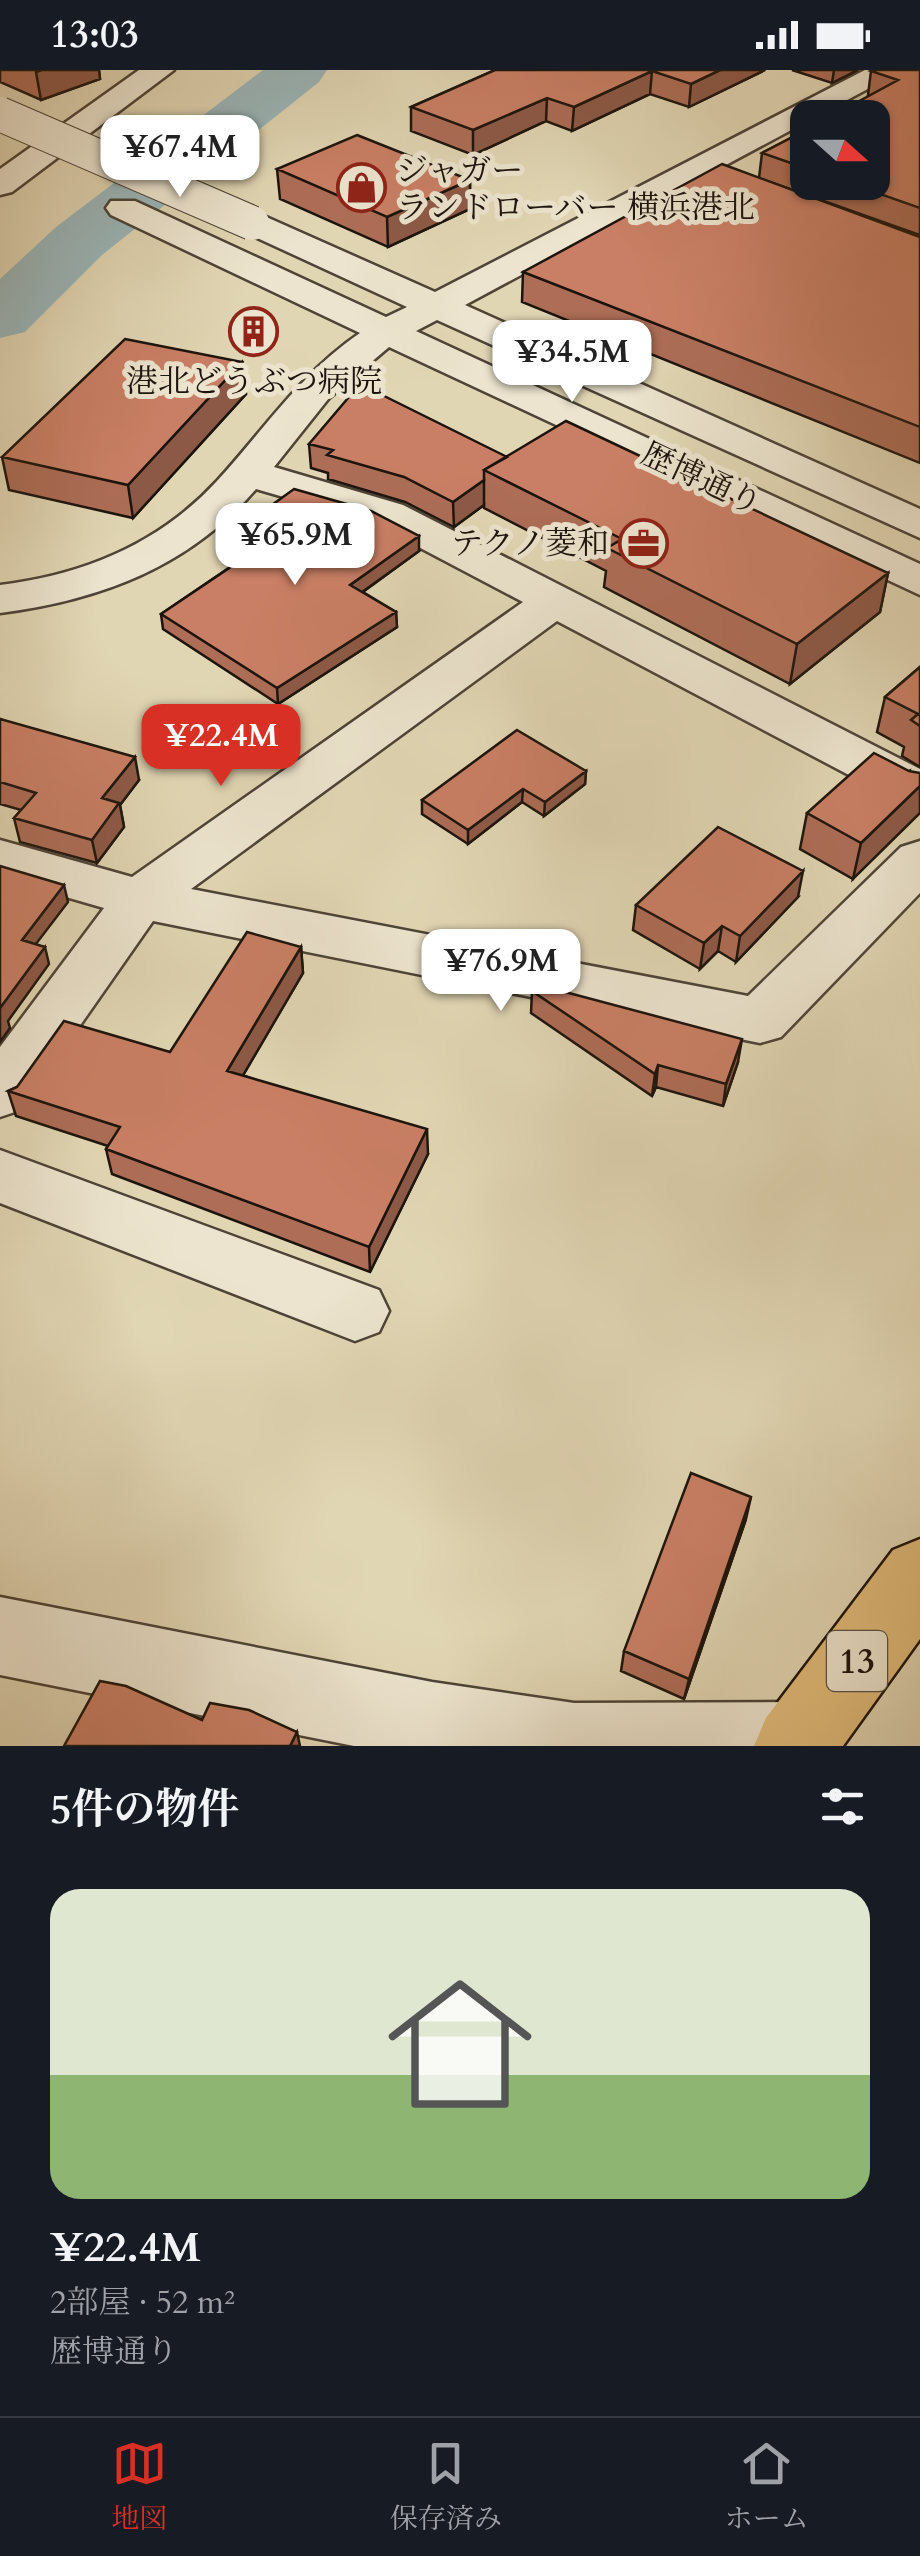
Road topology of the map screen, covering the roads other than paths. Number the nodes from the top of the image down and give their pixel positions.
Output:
1 (158, 70) edge
2 (888, 70) edge
3 (0, 114) edge
4 (0, 152) edge
5 (694, 170) junction
6 (52, 176) dead end
7 (0, 185) edge
8 (744, 188) edge
9 (88, 192) dead end
10 (433, 304) junction
11 (386, 332) junction
12 (244, 474) junction
13 (920, 525) edge
14 (920, 581) edge
15 (0, 599) edge
16 (556, 600) junction
17 (920, 791) edge
18 (0, 859) edge
19 (920, 860) edge
20 (140, 899) junction
21 (0, 1093) edge
22 (0, 1176) edge
23 (355, 1312) dead end
24 (920, 1576) edge
25 (0, 1636) edge
26 (424, 1734) edge
27 (795, 1744) edge

1 - 7 street
2 - 5 street
3 - 10 street, 歴博通り, bridge
4 - 6 street
5 - 8 street
5 - 10 street
9 - 11 street, 歴博通り
10 - 11 street
10 - 13 street, 歴博通り
11 - 12 street
11 - 14 street, 歴博通り
12 - 15 street
12 - 16 street
16 - 17 street
16 - 20 street
18 - 20 street
19 - 20 street
20 - 21 street
22 - 23 street
24 - 27 main road, 13
25 - 26 street
26 - 27 street

